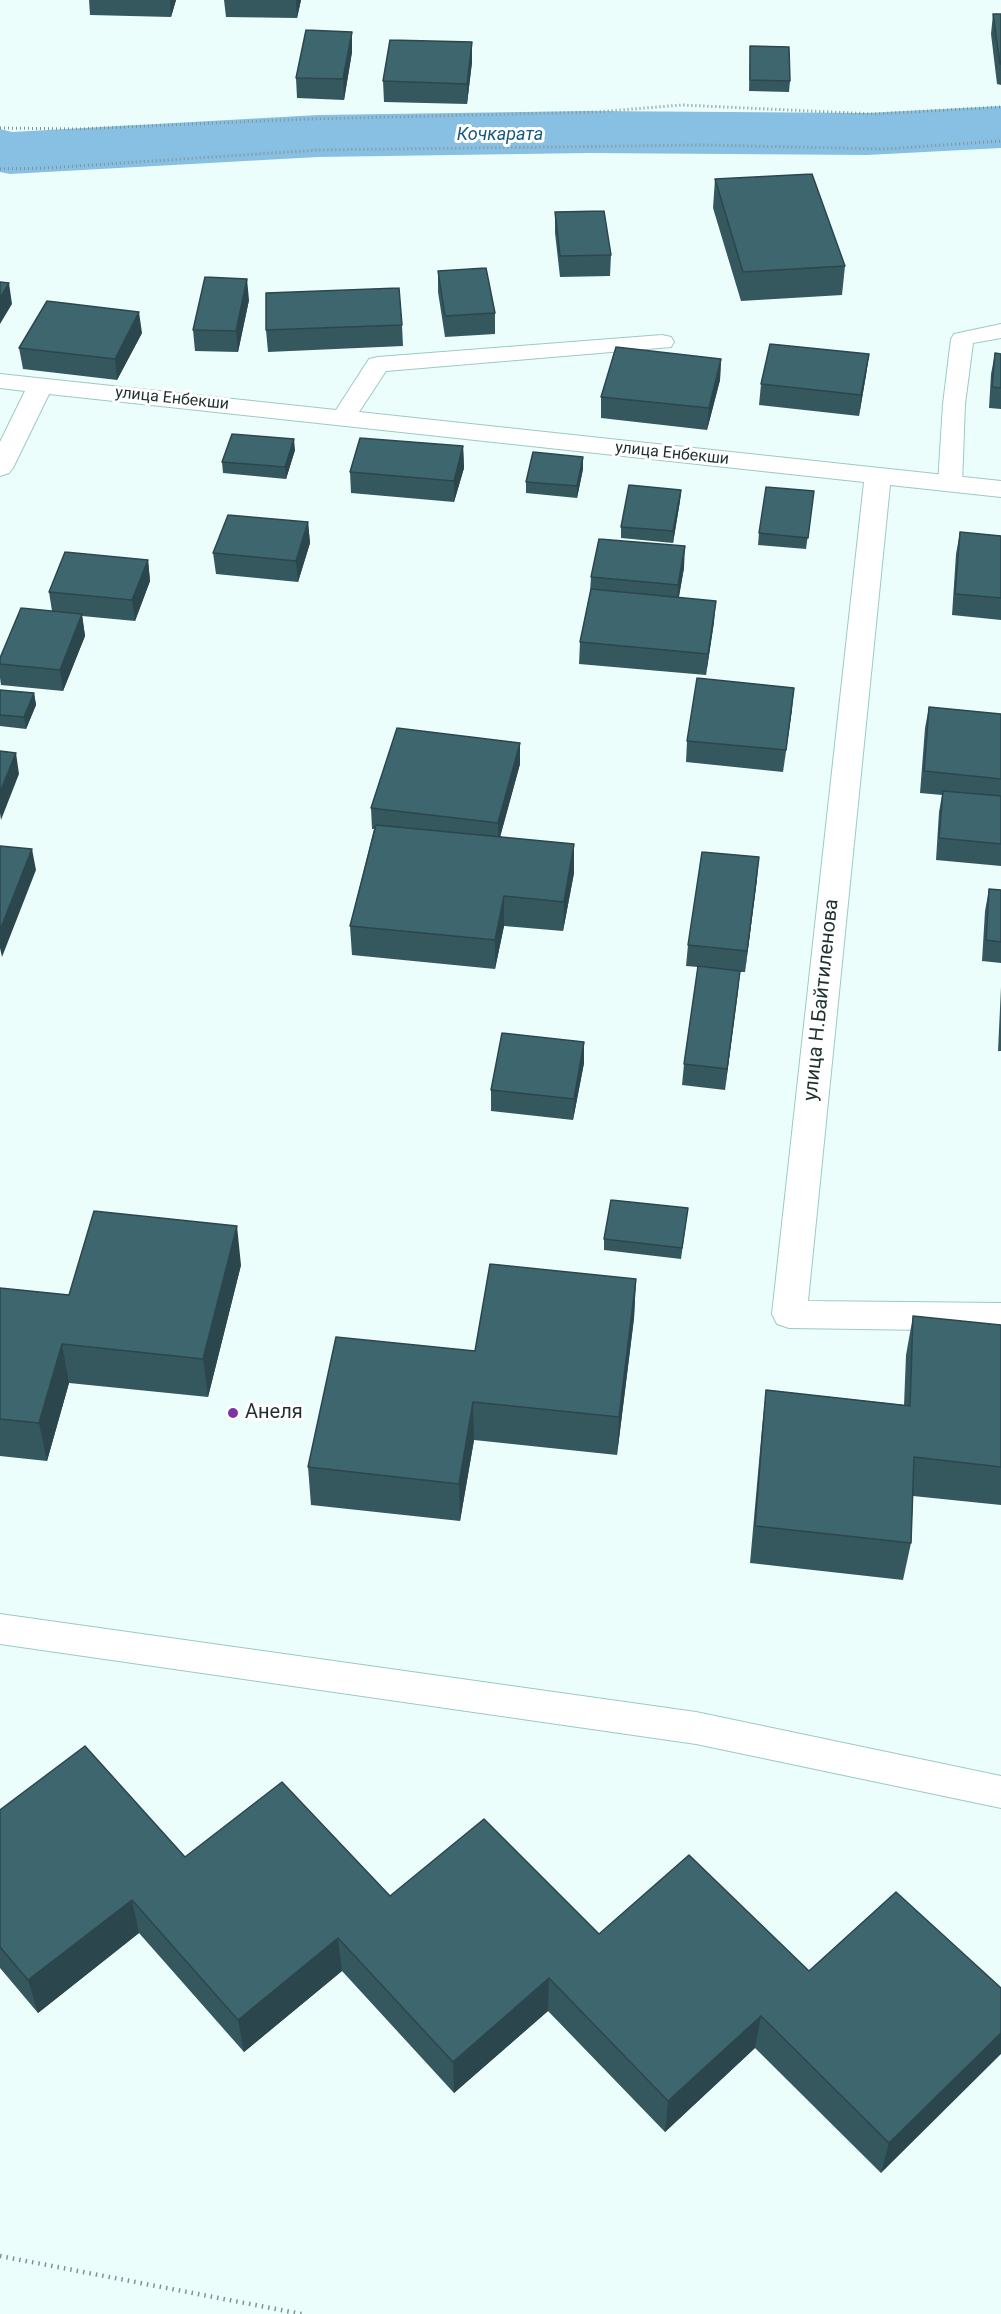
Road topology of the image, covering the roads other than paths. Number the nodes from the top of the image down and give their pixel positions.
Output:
1 (1001, 331) edge
2 (662, 342) dead end
3 (0, 381) edge
4 (41, 385) junction
5 (343, 418) junction
6 (0, 468) edge
7 (878, 476) junction
8 (950, 484) junction
9 (1001, 489) edge
10 (1001, 1317) edge
11 (0, 1629) edge
12 (1001, 1792) edge

1 - 8 lane
2 - 5 street
3 - 4 street, улица Енбекши
4 - 5 street, улица Енбекши
4 - 6 street
5 - 7 street, улица Енбекши
7 - 8 street, улица Енбекши
7 - 10 street, улица Н.Байтиленова
8 - 9 street, улица Енбекши
11 - 12 lane

